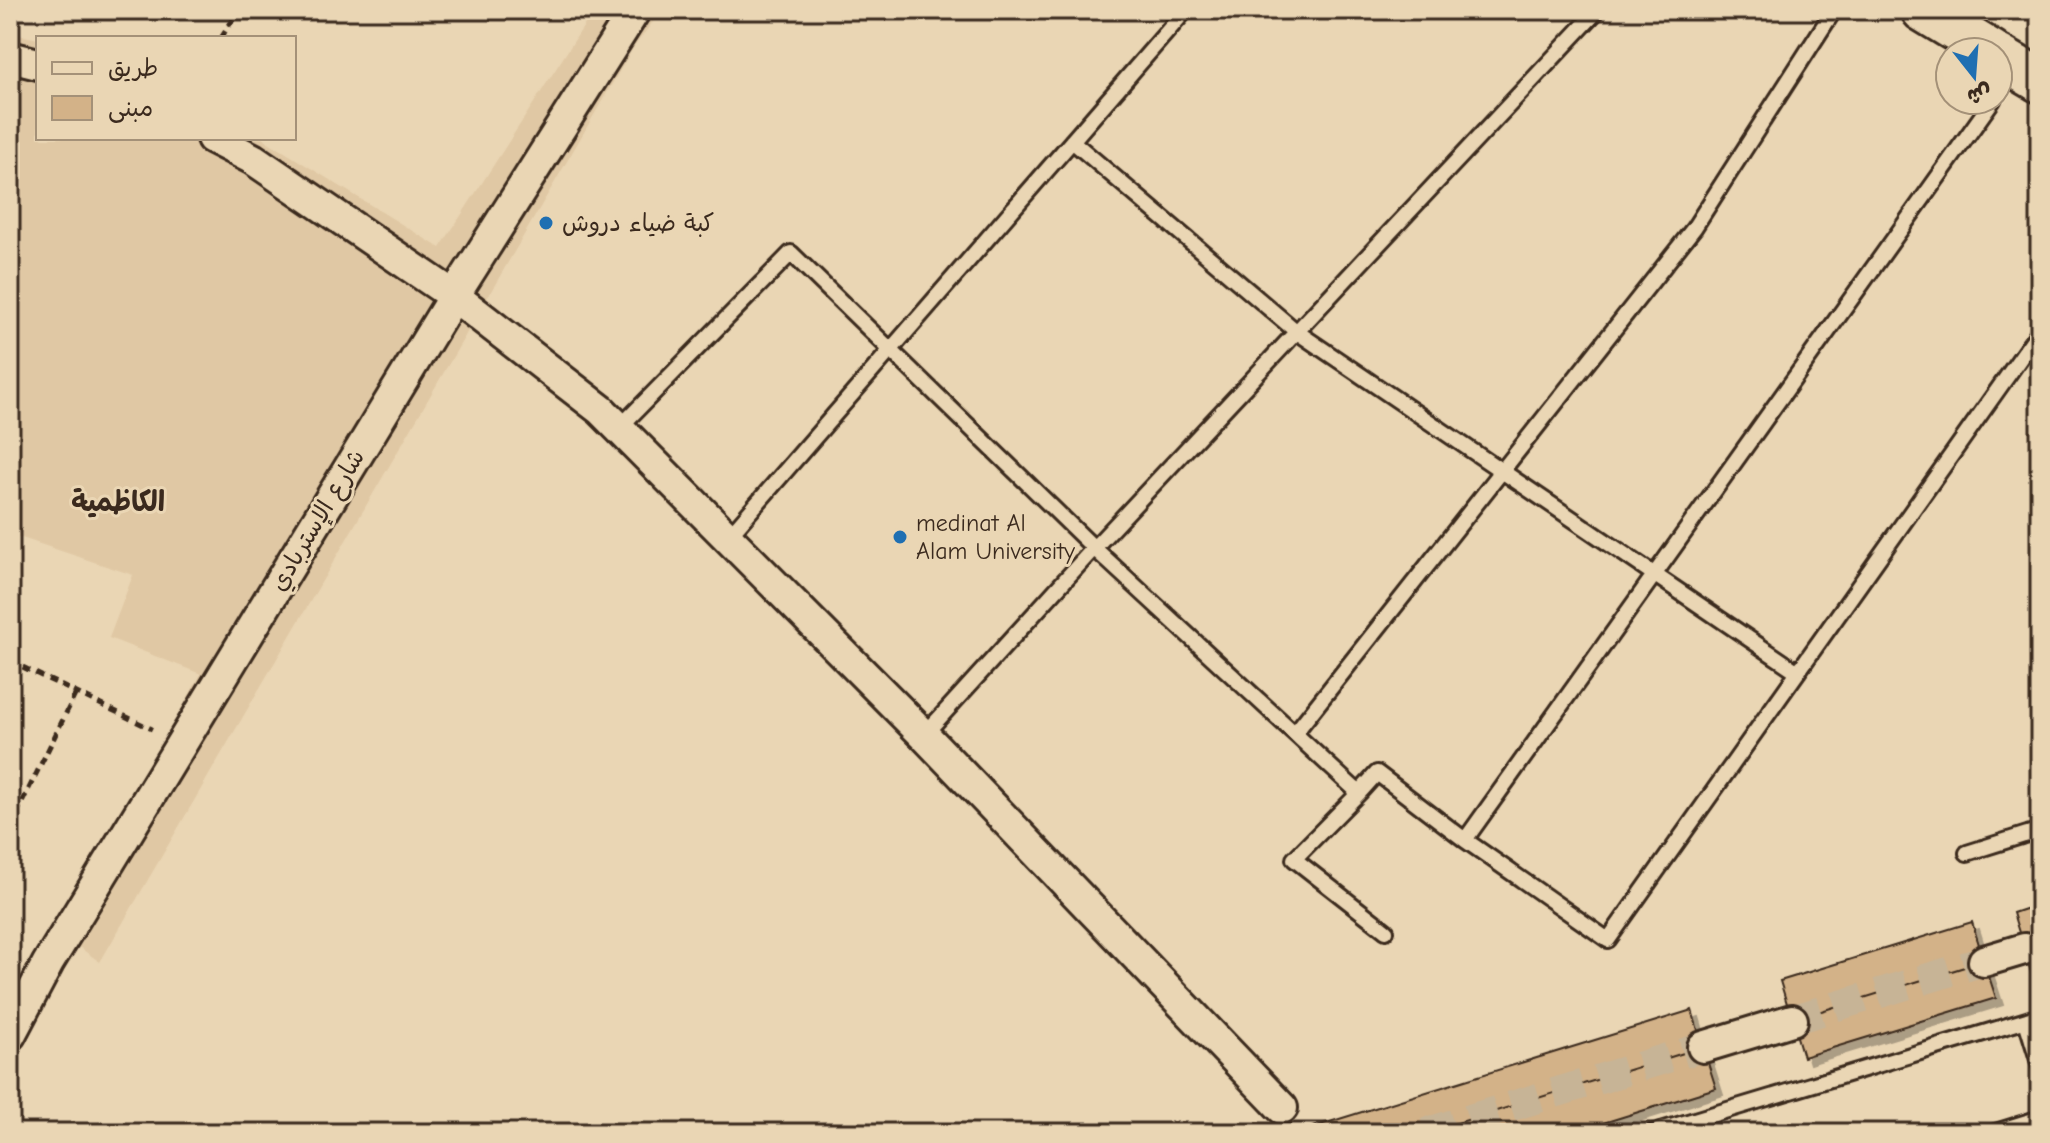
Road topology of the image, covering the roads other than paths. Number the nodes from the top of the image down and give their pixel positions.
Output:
1 (635, 10) edge
2 (1186, 10) edge
3 (1598, 10) edge
4 (1834, 10) edge
5 (1923, 10) edge
6 (1958, 36) edge
7 (10, 57) edge
8 (36, 64) edge
9 (1978, 116) edge
10 (216, 140) edge
11 (1072, 141) junction
12 (454, 296) junction
13 (2040, 330) edge
14 (1297, 332) junction
15 (891, 349) junction
16 (619, 428) junction
17 (1502, 471) junction
18 (728, 537) junction
19 (1094, 548) junction
20 (1654, 575) junction
21 (1798, 672) junction
22 (1295, 733) junction
23 (924, 735) junction
24 (1359, 793) junction
25 (2040, 830) edge
26 (1465, 840) junction
27 (1967, 853) dead end
28 (1386, 931) dead end
29 (2024, 949) dead end
30 (1984, 961) tunnel mouth
31 (2033, 1019) edge
32 (1792, 1020) tunnel mouth
33 (10, 1035) edge
34 (1703, 1047) tunnel mouth
35 (2040, 1066) edge
36 (1282, 1108) dead end
37 (2040, 1118) edge
38 (1651, 1133) edge
39 (1992, 1133) edge

1 - 12 street, شارع الإستربادي
2 - 11 lane
3 - 14 lane
4 - 17 lane
5 - 6 street
7 - 8 street
9 - 20 lane
10 - 12 street
11 - 14 lane
11 - 15 lane
12 - 16 street
12 - 33 street, شارع الإستربادي
13 - 21 lane
14 - 17 lane
14 - 19 lane
15 - 16 lane
15 - 18 lane
15 - 19 lane
16 - 18 street
17 - 20 lane
17 - 22 lane
18 - 23 street
19 - 22 lane
19 - 23 lane
20 - 21 lane
20 - 26 lane
21 - 26 lane
22 - 24 lane
23 - 36 street
24 - 26 lane
24 - 28 lane
25 - 27 lane
29 - 30 street
31 - 35 lane
31 - 38 lane
32 - 34 street
37 - 39 lane

